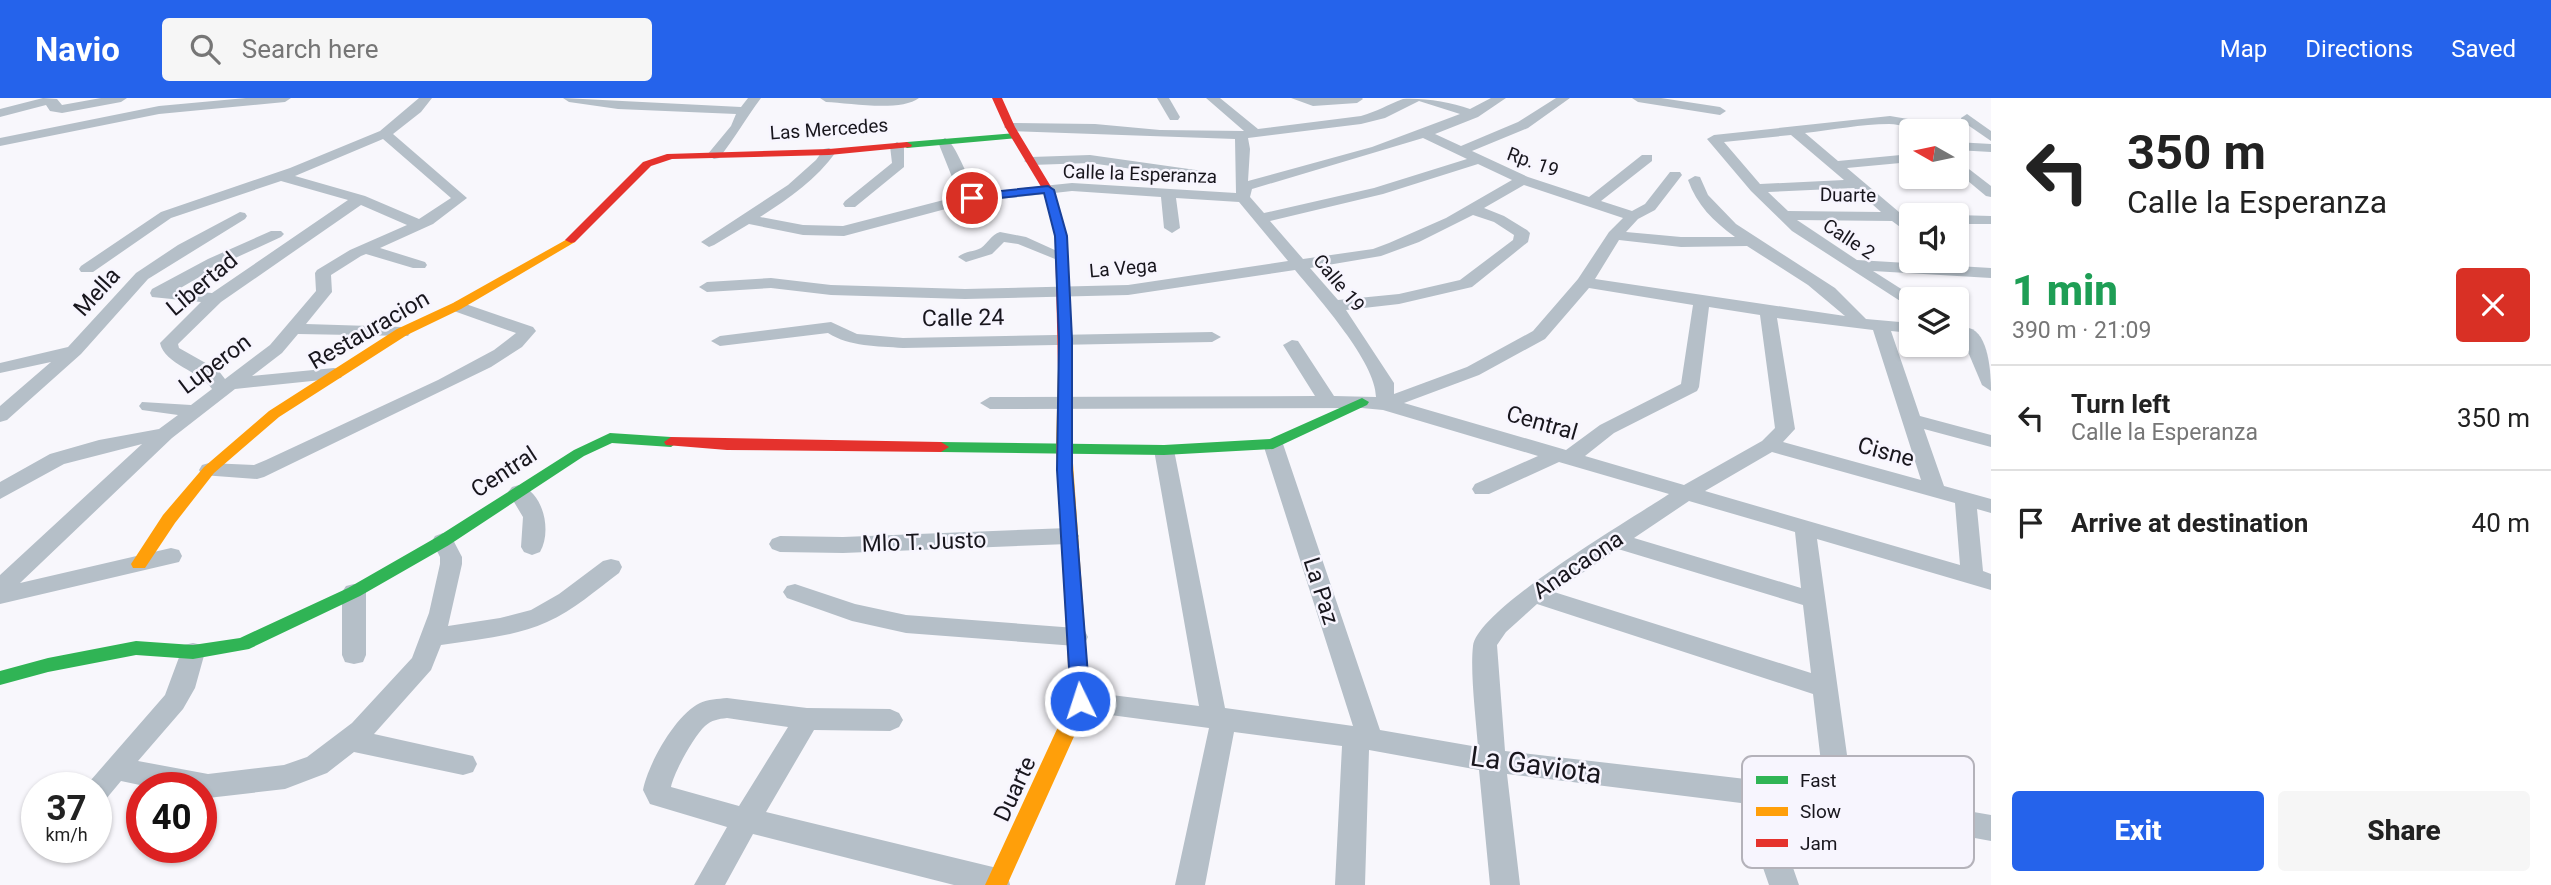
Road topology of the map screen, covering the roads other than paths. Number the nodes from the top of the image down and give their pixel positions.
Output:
1 (121, 98) edge
2 (167, 98) edge
3 (283, 98) edge
4 (426, 98) edge
5 (569, 98) edge
6 (725, 98) edge
7 (755, 98) edge
8 (826, 98) edge
9 (913, 98) edge
10 (998, 98) edge
11 (1163, 98) edge
12 (1213, 98) edge
13 (1297, 98) edge
14 (1415, 98) edge
15 (1423, 98) edge
16 (1500, 98) edge
17 (1564, 98) edge
18 (1639, 98) edge
19 (1713, 98) edge
20 (1357, 99) edge
21 (709, 109) junction
22 (159, 110) junction
23 (744, 111) junction
24 (1682, 111) junction
25 (1720, 111) dead end
26 (0, 113) edge
27 (1474, 114) junction
28 (1174, 117) dead end
29 (1967, 118) dead end
30 (1899, 123) edge
31 (1794, 130) junction
32 (1013, 132) junction
33 (1255, 133) junction
34 (386, 134) junction
35 (1424, 134) junction
36 (1240, 135) junction
37 (1991, 138) edge
38 (0, 142) edge
39 (945, 142) junction
40 (897, 146) junction
41 (1969, 147) edge
42 (1991, 148) edge
43 (1460, 151) junction
44 (830, 152) junction
45 (713, 155) junction
46 (1647, 158) dead end
47 (1899, 159) edge
48 (1477, 160) junction
49 (1031, 161) junction
50 (647, 164) joint
51 (1835, 165) junction
52 (1969, 174) edge
53 (1203, 175) dead end
54 (1675, 175) dead end
55 (280, 176) junction
56 (1523, 180) junction
57 (1695, 180) dead end
58 (1857, 184) junction
59 (1756, 188) junction
60 (1048, 190) junction
61 (1168, 192) junction
62 (1991, 193) edge
63 (1243, 194) junction
64 (215, 197) junction
65 (972, 198) junction
66 (360, 199) junction
67 (1591, 202) junction
68 (850, 204) dead end
69 (1472, 209) junction
70 (1899, 214) edge
71 (1784, 215) junction
72 (240, 216) junction
73 (1633, 216) junction
74 (1899, 217) edge
75 (746, 219) junction
76 (1259, 219) junction
77 (1969, 219) edge
78 (1991, 220) edge
79 (418, 223) junction
80 (1172, 228) dead end
81 (276, 234) junction
82 (1614, 235) junction
83 (1750, 241) junction
84 (709, 242) dead end
85 (293, 243) junction
86 (367, 249) junction
87 (1060, 256) junction
88 (966, 257) dead end
89 (1296, 264) junction
90 (419, 265) dead end
91 (1853, 265) junction
92 (1899, 265) edge
93 (87, 269) dead end
94 (1969, 269) edge
95 (1991, 273) edge
96 (1585, 282) junction
97 (706, 287) dead end
98 (159, 293) junction
99 (1063, 293) junction
100 (124, 294) junction
101 (1899, 295) edge
102 (215, 298) junction
103 (1702, 300) junction
104 (457, 306) junction
105 (1333, 306) junction
106 (1768, 313) junction
107 (1860, 322) junction
108 (1880, 326) junction
109 (1899, 327) edge
110 (294, 329) junction
111 (402, 332) junction
112 (1969, 333) edge
113 (1991, 335) edge
114 (1212, 337) dead end
115 (1065, 339) junction
116 (720, 341) dead end
117 (1969, 344) edge
118 (1292, 345) dead end
119 (75, 350) junction
120 (0, 368) edge
121 (334, 374) junction
122 (1991, 385) edge
123 (227, 387) junction
124 (990, 402) dead end
125 (1328, 402) junction
126 (1362, 402) junction
127 (1065, 403) junction
128 (1385, 404) junction
129 (149, 406) dead end
130 (195, 411) junction
131 (0, 416) edge
132 (1912, 420) junction
133 (165, 434) junction
134 (1991, 441) edge
135 (1273, 444) junction
136 (1769, 445) junction
137 (1064, 449) junction
138 (1164, 450) junction
139 (1564, 456) junction
140 (209, 470) junction
141 (1482, 489) dead end
142 (1689, 491) junction
143 (1935, 491) junction
144 (0, 492) edge
145 (519, 492) junction
146 (1965, 499) junction
147 (1991, 506) edge
148 (1805, 527) junction
149 (1068, 536) junction
150 (1615, 540) junction
151 (443, 541) junction
152 (780, 544) dead end
153 (532, 547) dead end
154 (172, 556) dead end
155 (139, 564) junction
156 (611, 567) dead end
157 (1981, 579) edge
158 (0, 588) edge
159 (354, 592) junction
160 (795, 592) dead end
161 (1534, 594) junction
162 (0, 596) edge
163 (1814, 600) junction
164 (433, 637) junction
165 (1076, 637) junction
166 (193, 652) junction
167 (354, 655) dead end
168 (0, 678) edge
169 (1825, 688) junction
170 (1080, 701) junction
171 (1219, 718) junction
172 (807, 719) junction
173 (891, 720) dead end
174 (1363, 738) junction
175 (350, 740) junction
176 (1833, 756) edge
177 (1492, 761) junction
178 (463, 764) dead end
179 (118, 769) junction
180 (112, 775) edge
181 (1742, 792) edge
182 (746, 820) junction
183 (1778, 868) edge
184 (996, 884) edge
185 (709, 885) edge
186 (1190, 885) edge
187 (1350, 885) edge
188 (1505, 885) edge
189 (1784, 885) edge

1 - 26 street
2 - 22 street
3 - 22 street
4 - 34 street
5 - 21 street
6 - 21 street
7 - 23 street
8 - 9 street
10 - 32 street, Duarte
11 - 28 street
12 - 33 street
13 - 20 street
14 - 33 street
15 - 27 street
16 - 27 street
17 - 43 street
18 - 24 street
19 - 24 street
21 - 23 street
22 - 38 street
23 - 45 street
24 - 25 street
27 - 35 street
29 - 37 street
30 - 31 street
31 - 51 street
31 - 59 street, Calle 2
32 - 36 street
32 - 39 street, Las Mercedes
32 - 49 street, Duarte
33 - 36 street
34 - 55 street
34 - 79 street, Luperon
35 - 43 street, Rp. 19
35 - 63 street
36 - 63 street
39 - 40 street, Las Mercedes
39 - 65 street
40 - 44 street, Las Mercedes
40 - 68 street
41 - 42 street
43 - 48 street, Rp. 19
44 - 45 street, Las Mercedes
44 - 75 street
45 - 50 street, Las Mercedes
46 - 67 street
47 - 51 street
48 - 56 street, Rp. 19
48 - 76 street
49 - 53 street
49 - 60 street, Duarte
50 - 104 street, Restauracion
51 - 58 street
52 - 62 street
54 - 73 street
55 - 64 street
55 - 66 street
56 - 67 street, Rp. 19
56 - 69 street, La Vega
57 - 83 street
58 - 59 street
58 - 70 street
59 - 71 street, Calle 2
60 - 61 street, Calle la Esperanza
60 - 65 street, Calle la Esperanza
60 - 87 street, Duarte
61 - 63 street, Calle la Esperanza
61 - 80 street
63 - 76 street, Calle 19
64 - 72 street
64 - 93 street
65 - 75 street, Calle la Esperanza
66 - 79 street
66 - 85 street, Libertad
67 - 73 street, Rp. 19
69 - 89 street, La Vega
69 - 105 street
71 - 74 street, Duarte
71 - 91 street, Calle 2
72 - 81 street
72 - 100 street, Mella
73 - 82 street
75 - 84 street
76 - 89 street, Calle 19
77 - 78 street
79 - 86 street, Luperon
81 - 85 street
81 - 98 street
82 - 83 street
82 - 96 street
83 - 107 street
85 - 102 street, Libertad
86 - 90 street
86 - 110 street, Luperon
87 - 88 street
87 - 99 street, Duarte
89 - 99 street, La Vega
89 - 105 street, Calle 19
91 - 92 street
91 - 101 street, Calle 2
94 - 95 street
96 - 103 street
96 - 128 street
97 - 99 street, La Vega
98 - 100 street
98 - 102 street
99 - 115 street, Duarte
100 - 119 street, Mella
102 - 123 street, Libertad
103 - 106 street
103 - 139 street
104 - 111 street, Restauracion
104 - 140 street
105 - 128 street, Calle 19
106 - 107 street
106 - 136 street
107 - 108 street
108 - 109 street
108 - 132 street
110 - 111 street
110 - 123 street, Luperon
111 - 121 street, Restauracion
112 - 113 street
114 - 115 street, Calle 24
115 - 116 street, Calle 24
115 - 127 street, Duarte
117 - 122 street
118 - 125 street
119 - 120 street
119 - 131 street, Mella
121 - 123 street
121 - 140 street, Restauracion
123 - 130 street, Luperon
124 - 127 street, Central
125 - 126 street, Central
125 - 127 street, Central
126 - 128 street, Central
126 - 135 street
127 - 137 street, Duarte
128 - 139 street, Central
129 - 130 street
130 - 133 street, Luperon
132 - 134 street
132 - 143 street
133 - 144 street
133 - 158 street, Luperon
135 - 138 street, Central
135 - 174 street, La Paz
136 - 142 street, Anacaona
136 - 143 street, Cisne
137 - 138 street, Central
137 - 145 street, Central
137 - 149 street, Duarte
138 - 171 street
139 - 141 street
139 - 142 street, Central
140 - 155 street, Restauracion
142 - 148 street, Central
142 - 150 street, Anacaona
143 - 146 street, Cisne
145 - 151 street, Central
145 - 153 street
146 - 147 street, Cisne
146 - 157 street
148 - 157 street, Central
148 - 163 street
149 - 152 street, Mlo T. Justo
149 - 165 street, Duarte
150 - 161 street, Anacaona
150 - 163 street
151 - 159 street, Central
151 - 164 street
154 - 155 street
155 - 162 street
156 - 164 street
159 - 166 street, Central
159 - 167 street
160 - 165 street
161 - 169 street
161 - 177 street, Anacaona
163 - 169 street
164 - 175 street
165 - 170 street, Duarte
166 - 168 street, Central
166 - 179 street
169 - 176 street
170 - 171 street, La Gaviota
170 - 184 street, Duarte
171 - 174 street, La Gaviota
171 - 186 street
172 - 173 street
172 - 182 street
172 - 182 street
174 - 177 street, La Gaviota
174 - 187 street
175 - 178 street
175 - 179 street
177 - 181 street, La Gaviota
177 - 188 street, Anacaona
179 - 180 street
182 - 184 street
182 - 185 street
183 - 189 street

